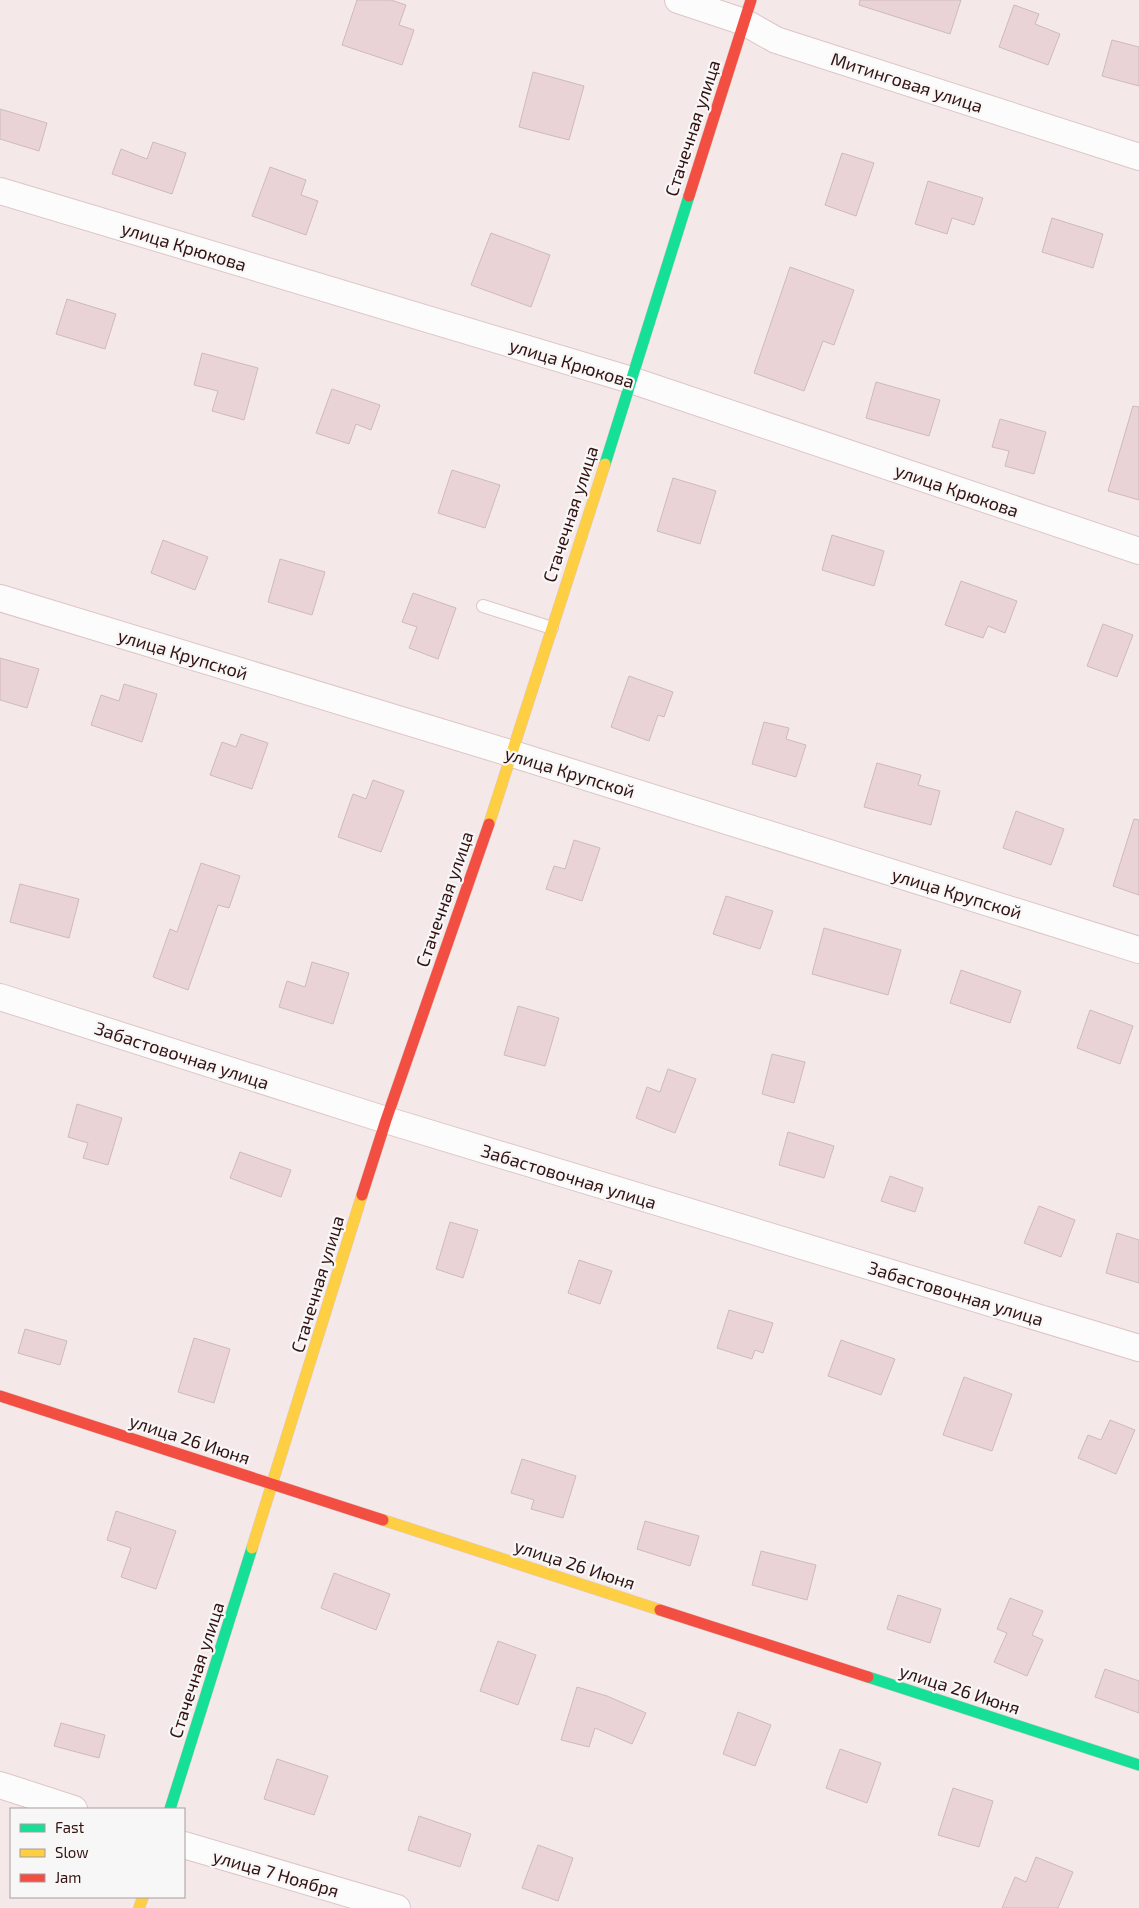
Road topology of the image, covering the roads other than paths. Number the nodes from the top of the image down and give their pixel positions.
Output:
1 (678, 0) edge
2 (748, 11) edge
3 (1139, 157) edge
4 (0, 191) edge
5 (631, 380) junction
6 (1139, 551) edge
7 (0, 598) edge
8 (483, 606) dead end
9 (552, 628) junction
10 (512, 754) junction
11 (1139, 950) edge
12 (0, 997) edge
13 (386, 1120) junction
14 (1139, 1348) edge
15 (0, 1396) edge
16 (274, 1485) junction
17 (1139, 1766) edge
18 (0, 1785) edge
19 (71, 1808) edge
20 (170, 1808) edge
21 (185, 1845) edge
22 (397, 1908) edge

1 - 2 street, Митинговая улица
2 - 3 street, Митинговая улица
2 - 5 street, Стачечная улица
4 - 5 street, улица Крюкова
5 - 6 street, улица Крюкова
5 - 9 street, Стачечная улица
7 - 10 street, улица Крупской
8 - 9 lane
9 - 10 street, Стачечная улица
10 - 11 street, улица Крупской
10 - 13 street, Стачечная улица
12 - 13 street, Забастовочная улица
13 - 14 street, Забастовочная улица
13 - 16 street, Стачечная улица
15 - 16 street, улица 26 Июня
16 - 17 street, улица 26 Июня
16 - 20 street, Стачечная улица
18 - 19 street
21 - 22 street, улица 7 Ноября

